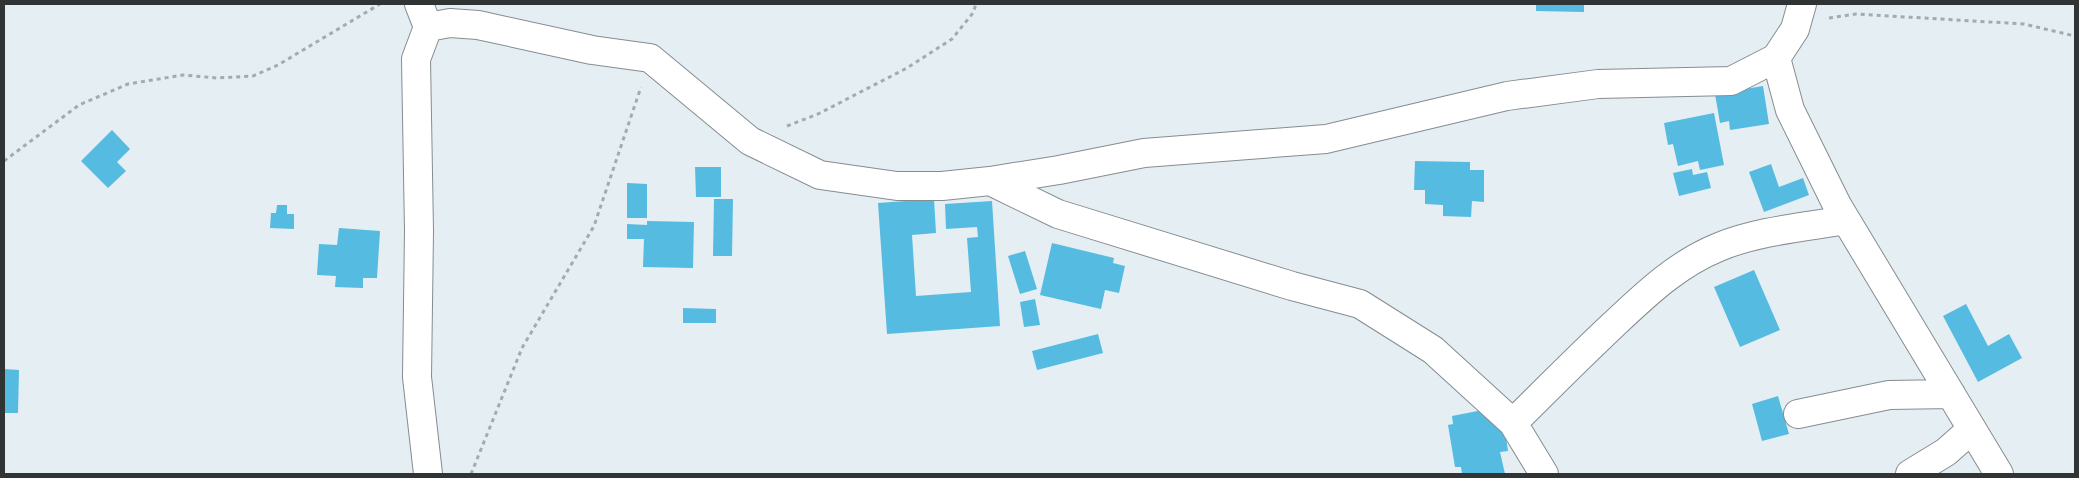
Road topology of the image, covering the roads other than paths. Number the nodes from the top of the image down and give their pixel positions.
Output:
1 (423, 15) edge
2 (1798, 16) edge
3 (1776, 58) junction
4 (990, 181) junction
5 (1846, 220) junction
6 (1951, 394) junction
7 (1798, 414) dead end
8 (1513, 424) junction
9 (1972, 429) junction
10 (428, 474) edge
11 (1544, 474) edge
12 (1910, 474) edge
13 (1999, 474) edge

1 - 4 street
1 - 10 street
2 - 3 street
3 - 4 street
3 - 5 street
4 - 8 street
5 - 6 street
5 - 8 street
6 - 7 street
6 - 9 street
8 - 11 street
9 - 12 street
9 - 13 street

